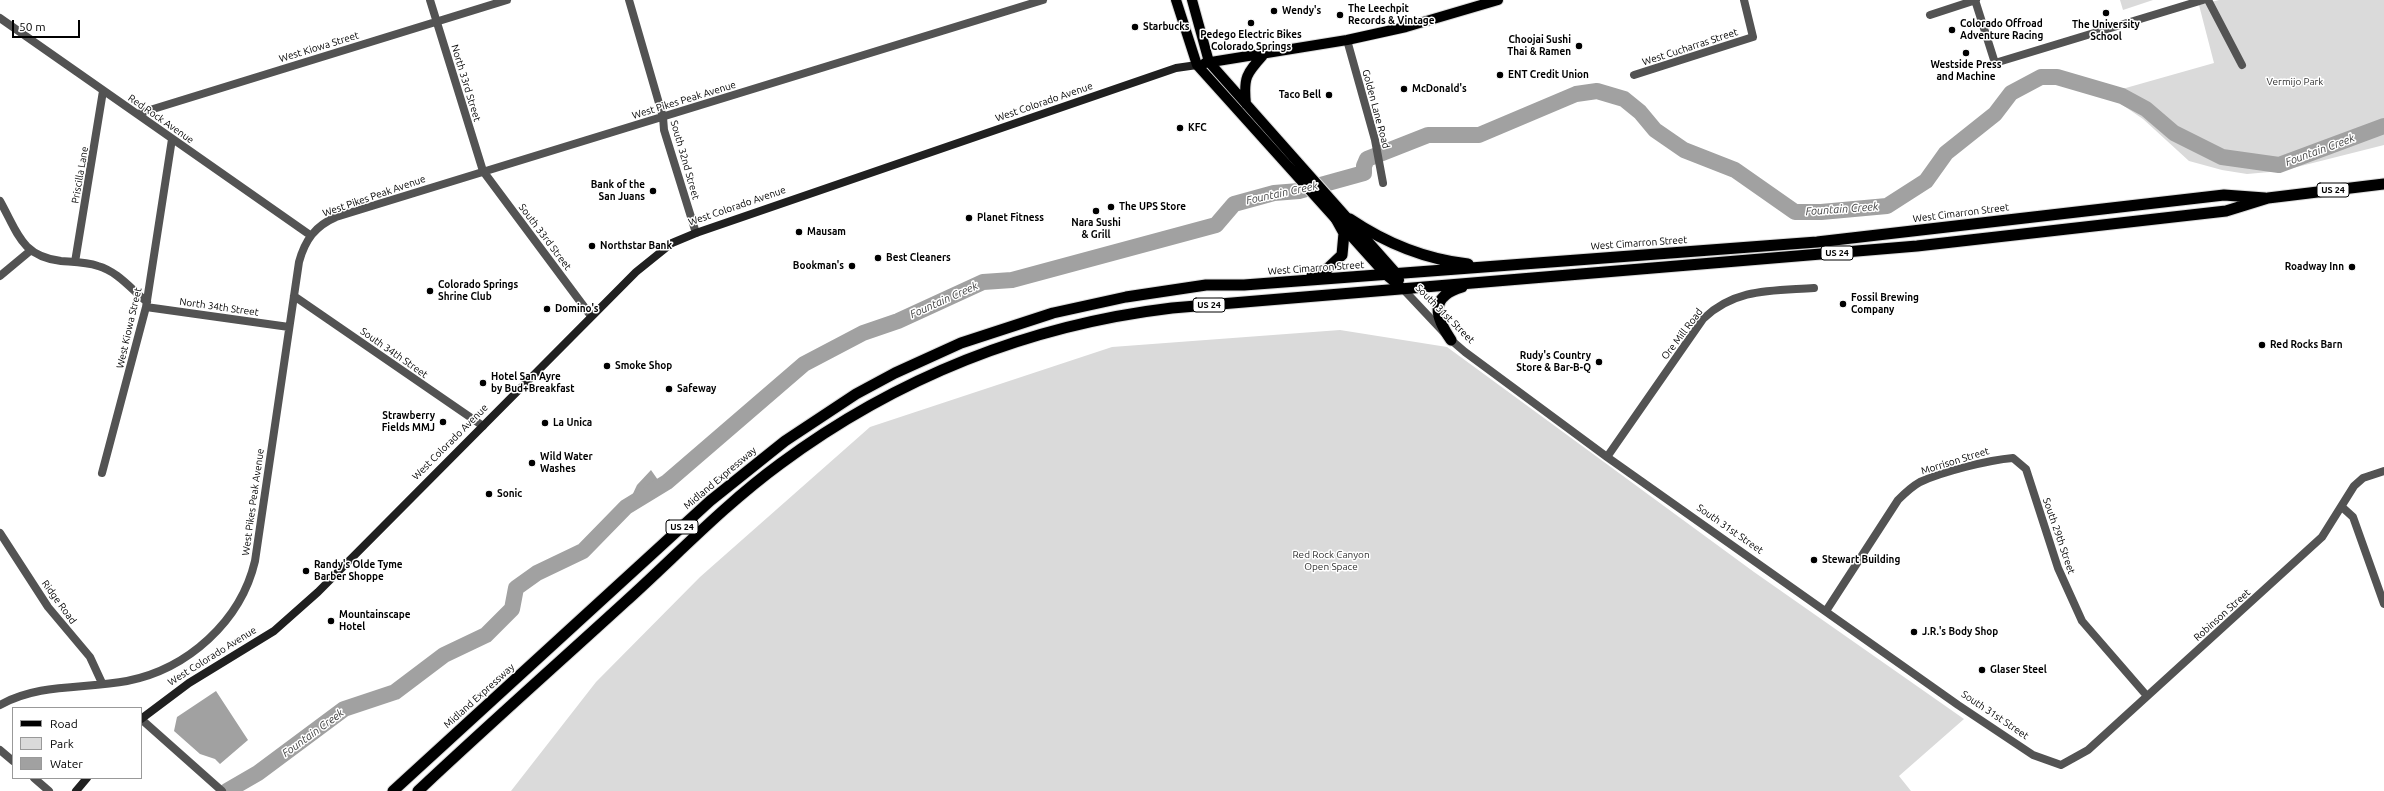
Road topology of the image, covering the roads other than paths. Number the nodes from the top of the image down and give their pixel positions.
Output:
1 (430, 0) edge
2 (507, 0) edge
3 (629, 0) edge
4 (1044, 0) edge
5 (1176, 0) edge
6 (1192, 0) edge
7 (1498, 0) edge
8 (1744, 0) edge
9 (1975, 0) edge
10 (2203, 0) edge
11 (2208, 0) edge
12 (1930, 15) dead end
13 (0, 18) edge
14 (437, 22) junction
15 (1347, 40) junction
16 (1265, 53) junction
17 (1209, 62) junction
18 (1197, 65) junction
19 (2242, 65) dead end
20 (1634, 75) dead end
21 (103, 91) junction
22 (1246, 104) junction
23 (137, 114) junction
24 (663, 117) junction
25 (172, 139) junction
26 (483, 171) junction
27 (1301, 172) junction
28 (1383, 183) dead end
29 (2384, 184) edge
30 (2268, 198) junction
31 (1326, 200) junction
32 (0, 201) edge
33 (1334, 215) junction
34 (1350, 219) junction
35 (696, 233) junction
36 (310, 235) junction
37 (30, 251) junction
38 (75, 262) junction
39 (1492, 266) junction
40 (1392, 274) junction
41 (0, 276) edge
42 (1474, 284) junction
43 (1244, 285) junction
44 (1814, 288) dead end
45 (1403, 289) junction
46 (294, 296) junction
47 (146, 304) junction
48 (591, 316) junction
49 (1013, 325) joint
50 (289, 327) junction
51 (1451, 340) junction
52 (483, 426) junction
53 (1607, 457) junction
54 (2013, 458) joint
55 (2384, 471) edge
56 (102, 473) dead end
57 (2342, 507) junction
58 (0, 533) edge
59 (2384, 604) edge
60 (1826, 611) junction
61 (102, 683) junction
62 (2147, 696) junction
63 (0, 705) edge
64 (142, 718) edge
65 (142, 720) edge
66 (0, 750) edge
67 (12, 760) edge
68 (2062, 765) joint
69 (35, 779) edge
70 (86, 779) edge
71 (49, 791) edge
72 (76, 791) edge
73 (222, 791) edge
74 (393, 791) edge
75 (418, 791) edge

1 - 14 street, North 33rd Street
2 - 14 street, West Kiowa Street
3 - 24 street, South 32nd Street
4 - 24 street, West Pikes Peak Avenue
5 - 18 main road, South 31st Street
6 - 17 main road
7 - 15 main road, West Colorado Avenue
8 - 20 street, West Cucharras Street
9 - 10 street
9 - 12 street
11 - 19 street
13 - 21 street, Red Rock Avenue
14 - 23 street, West Kiowa Street
14 - 26 street, North 33rd Street
15 - 16 main road, West Colorado Avenue
15 - 28 street, Golden Lane Road
16 - 17 main road, West Colorado Avenue
16 - 22 main road
17 - 18 main road, West Colorado Avenue
17 - 22 main road, South 31st Street
18 - 27 main road, South 31st Street
18 - 35 main road, West Colorado Avenue
21 - 23 street, Red Rock Avenue
21 - 38 street, Priscilla Lane
22 - 27 main road, South 31st Street
23 - 25 street, Red Rock Avenue
24 - 26 street, West Pikes Peak Avenue
24 - 35 street, South 32nd Street
25 - 36 street, Red Rock Avenue
25 - 47 street, West Kiowa Street
26 - 36 street, West Pikes Peak Avenue
26 - 48 street, South 33rd Street
27 - 31 main road, South 31st Street
29 - 30 highway, West Cimarron Street / US 24
30 - 39 highway, West Cimarron Street / US 24
30 - 42 highway, West Cimarron Street / US 24
31 - 33 main road, South 31st Street
31 - 34 main road, South 31st Street
32 - 37 street
33 - 40 main road, South 31st Street
33 - 43 highway
34 - 39 highway
34 - 40 main road, South 31st Street
35 - 48 main road, West Colorado Avenue
36 - 46 street, West Pikes Peak Avenue
37 - 38 street
37 - 41 street
38 - 47 street
39 - 40 highway, West Cimarron Street / US 24
40 - 43 highway, West Cimarron Street / US 24
40 - 45 main road, South 31st Street
42 - 45 highway, West Cimarron Street / US 24
42 - 51 highway
43 - 49 highway, West Cimarron Street / US 24
44 - 53 street, Ore Mill Road
45 - 51 street, South 31st Street
45 - 75 highway, West Cimarron Street / US 24
46 - 50 street, West Pikes Peak Avenue
46 - 52 street, South 34th Street
47 - 50 street, North 34th Street
47 - 56 street, West Kiowa Street
48 - 52 main road, West Colorado Avenue
49 - 74 highway, Midland Expressway / US 24
50 - 61 street, West Pikes Peak Avenue
51 - 53 street, South 31st Street
52 - 64 main road, West Colorado Avenue
53 - 60 street, South 31st Street
54 - 60 street, Morrison Street
54 - 62 street, South 29th Street
55 - 57 street, Robinson Street
57 - 59 street
57 - 62 street, Robinson Street
58 - 61 street, Ridge Road
60 - 68 street, South 31st Street
61 - 63 street, West Pikes Peak Avenue
62 - 68 street, Robinson Street
65 - 73 street
66 - 67 street
69 - 71 street
70 - 72 main road

